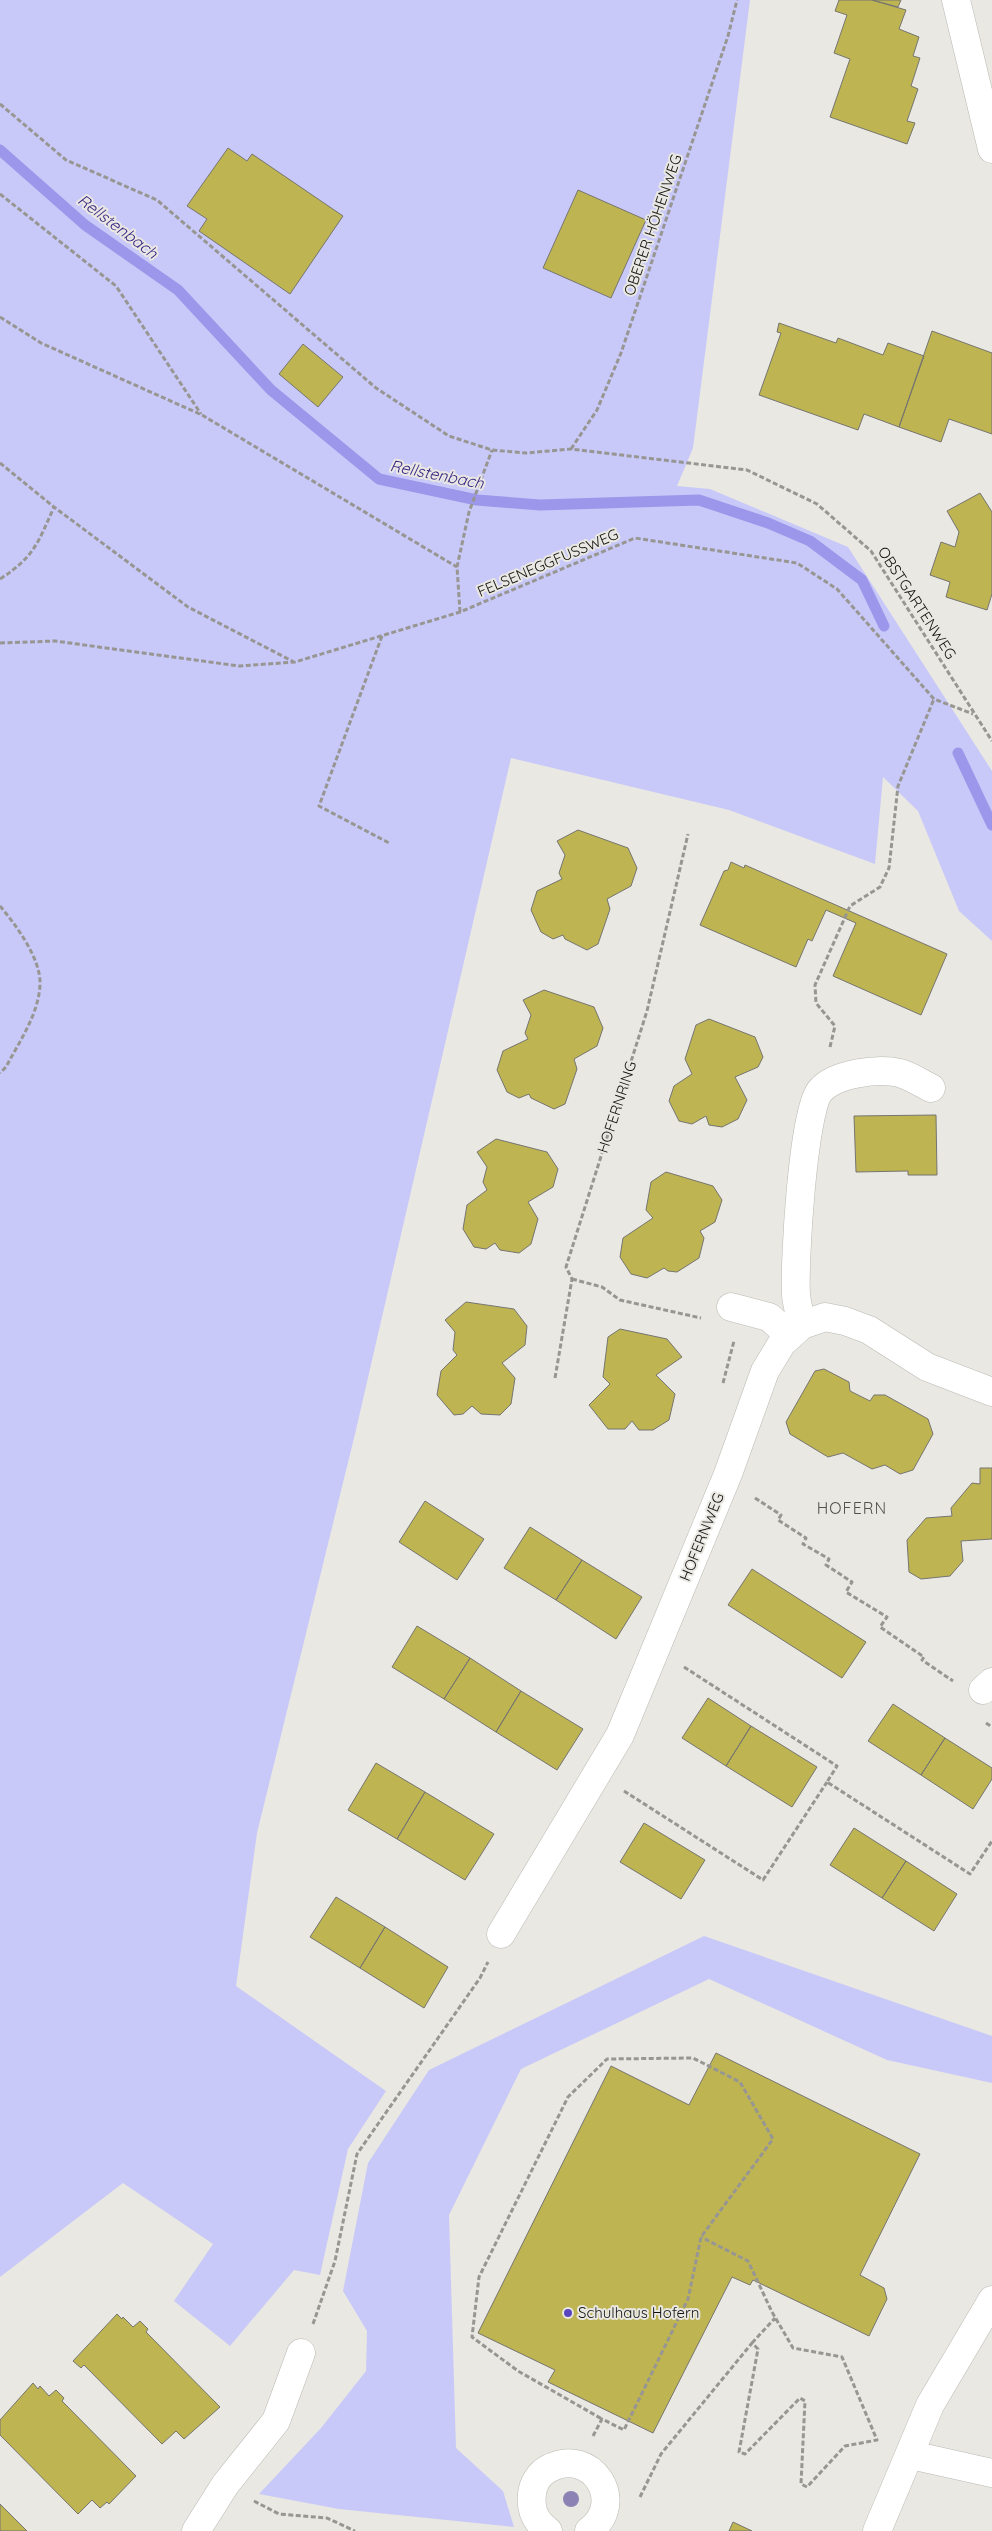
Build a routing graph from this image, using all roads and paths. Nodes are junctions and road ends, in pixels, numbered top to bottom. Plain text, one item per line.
1 (737, 0) edge
2 (956, 0) edge
3 (0, 104) edge
4 (992, 149) edge
5 (0, 194) edge
6 (0, 317) edge
7 (202, 415) junction
8 (571, 449) junction
9 (492, 450) junction
10 (0, 463) edge
11 (54, 508) junction
12 (457, 568) junction
13 (0, 579) edge
14 (460, 612) junction
15 (382, 636) junction
16 (0, 643) edge
17 (295, 662) junction
18 (934, 699) junction
19 (974, 714) junction
20 (992, 741) edge
21 (688, 834) dead end
22 (389, 844) dead end
23 (0, 906) edge
24 (0, 1073) edge
25 (931, 1088) dead end
26 (820, 1091) junction
27 (572, 1279) junction
28 (731, 1307) dead end
29 (703, 1318) dead end
30 (796, 1331) junction
31 (737, 1334) dead end
32 (555, 1378) dead end
33 (720, 1392) dead end
34 (992, 1392) edge
35 (728, 1474) junction
36 (656, 1649) junction
37 (954, 1682) dead end
38 (597, 1773) junction
39 (826, 1782) junction
40 (992, 1840) edge
41 (501, 1934) joint
42 (702, 2237) junction
43 (992, 2300) edge
44 (775, 2318) junction
45 (752, 2343) junction
46 (301, 2353) joint
47 (602, 2419) junction
48 (910, 2455) junction
49 (580, 2464) junction
50 (992, 2473) edge
51 (636, 2505) dead end
52 (261, 2506) dead end
53 (196, 2531) edge
54 (355, 2531) edge
55 (548, 2531) edge
56 (589, 2531) edge
57 (877, 2531) edge

1 - 8 path, OBERER HÖHENWEG
2 - 4 street
3 - 9 path, OBSTGARTENWEG
5 - 7 path
6 - 7 path
7 - 12 path
8 - 9 path, OBSTGARTENWEG
8 - 19 path, OBSTGARTENWEG
9 - 12 path
10 - 11 path
11 - 13 path
11 - 17 path
12 - 14 path
14 - 15 path, FELSENEGGFUSSWEG
14 - 18 path, FELSENEGGFUSSWEG
15 - 17 path, FELSENEGGFUSSWEG
15 - 22 path
16 - 17 path, FELSENEGGFUSSWEG
18 - 19 path, FELSENEGGFUSSWEG
18 - 26 path
19 - 20 path, OBSTGARTENWEG
21 - 27 path, HOFERNRING
23 - 24 path
25 - 26 street
26 - 30 street
27 - 29 path
27 - 32 path, HOFERNRING
28 - 30 street
30 - 34 street
30 - 35 street, HOFERNWEG
31 - 33 path
35 - 36 street, HOFERNWEG
35 - 37 path
36 - 38 street, HOFERNWEG
36 - 39 path
38 - 39 path
38 - 41 street, HOFERNWEG
39 - 40 path
41 - 46 path
42 - 44 path
42 - 47 path
42 - 47 path
43 - 48 street
44 - 45 path
44 - 45 path
45 - 51 path
46 - 53 street
47 - 49 path
48 - 50 street
48 - 57 street
49 - 55 street
49 - 56 street
52 - 54 path

